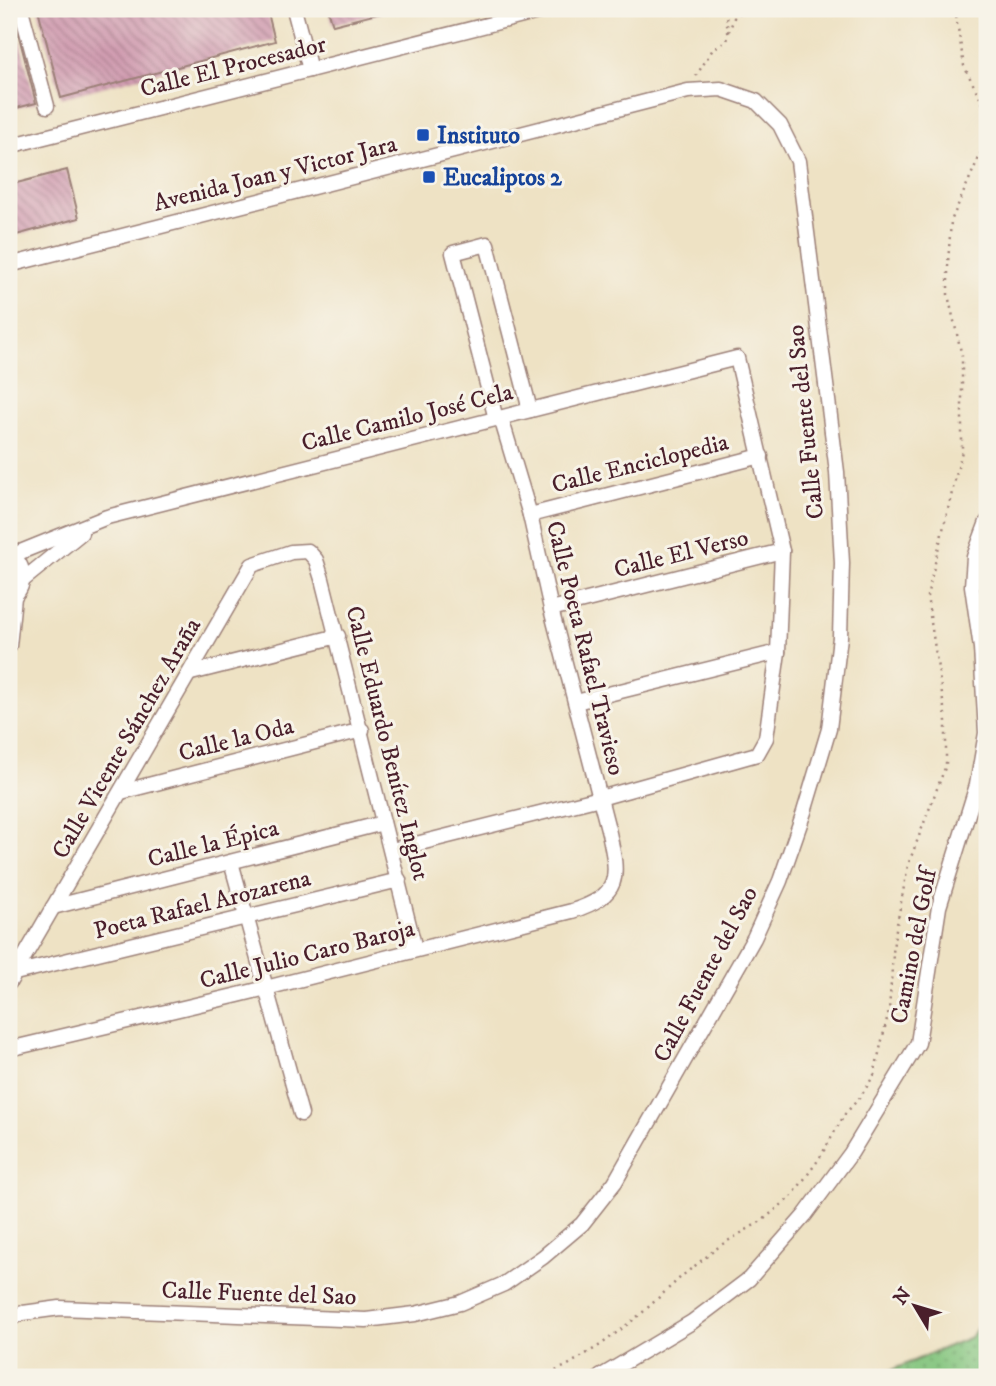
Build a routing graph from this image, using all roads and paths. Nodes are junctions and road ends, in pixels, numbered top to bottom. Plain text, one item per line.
1 (21, 9) edge
2 (294, 9) edge
3 (550, 9) edge
4 (728, 9) edge
5 (747, 9) edge
6 (954, 9) edge
7 (729, 32) junction
8 (310, 70) junction
9 (688, 91) junction
10 (756, 101) joint
11 (47, 106) dead end
12 (987, 118) edge
13 (987, 128) edge
14 (9, 146) edge
15 (9, 265) edge
16 (530, 410) junction
17 (499, 418) junction
18 (761, 456) junction
19 (530, 515) junction
20 (987, 522) edge
21 (90, 525) junction
22 (308, 551) joint
23 (782, 551) junction
24 (11, 554) edge
25 (23, 580) junction
26 (11, 598) edge
27 (551, 609) junction
28 (338, 636) junction
29 (9, 646) edge
30 (778, 652) junction
31 (191, 673) junction
32 (576, 702) junction
33 (362, 730) junction
34 (121, 792) junction
35 (600, 798) junction
36 (383, 823) junction
37 (392, 850) junction
38 (231, 862) junction
39 (399, 880) junction
40 (610, 890) joint
41 (53, 907) junction
42 (246, 917) junction
43 (415, 950) junction
44 (12, 978) edge
45 (266, 988) junction
46 (9, 1049) edge
47 (301, 1114) dead end
48 (9, 1319) edge
49 (543, 1377) edge
50 (600, 1377) edge

1 - 11 street
2 - 8 street
3 - 8 street, Calle El Procesador
4 - 7 path
5 - 7 path
6 - 12 path
7 - 9 path
8 - 14 street, Calle El Procesador
9 - 10 street, Avenida Joan y Victor Jara
9 - 15 street, Avenida Joan y Victor Jara
10 - 48 street, Calle Fuente del Sao
13 - 49 path
16 - 17 street, Calle Camilo José Cela
16 - 17 street, Calle Poeta Rafael Travieso
16 - 18 street, Calle Camilo José Cela
17 - 19 street, Calle Poeta Rafael Travieso
17 - 21 street, Calle Camilo José Cela
18 - 19 street, Calle Enciclopedia
18 - 23 street
19 - 27 street, Calle Poeta Rafael Travieso
20 - 50 street, Camino del Golf
21 - 24 street, Calle Camilo José Cela
21 - 25 street, Calle Camilo José Cela
22 - 28 street, Calle Eduardo Benítez Inglot
22 - 31 street, Calle Vicente Sánchez Araña
23 - 27 street, Calle El Verso
23 - 30 street
24 - 25 street
25 - 26 street
26 - 29 street
27 - 32 street, Calle Poeta Rafael Travieso
28 - 31 street
28 - 33 street, Calle Eduardo Benítez Inglot
30 - 32 street
30 - 35 street
31 - 34 street, Calle Vicente Sánchez Araña
32 - 35 street, Calle Poeta Rafael Travieso
33 - 34 street, Calle la Oda
33 - 36 street, Calle Eduardo Benítez Inglot
34 - 41 street, Calle Vicente Sánchez Araña
35 - 37 street
35 - 40 street, Calle Poeta Rafael Travieso
36 - 37 street, Calle Eduardo Benítez Inglot
36 - 38 street, Calle la Épica
37 - 39 street, Calle Eduardo Benítez Inglot
38 - 41 street, Calle la Épica
38 - 42 street
39 - 42 street, Poeta Rafael Arozarena
39 - 43 street, Calle Eduardo Benítez Inglot
40 - 43 street, Calle Julio Caro Baroja
41 - 44 street, Calle Vicente Sánchez Araña
42 - 44 street, Poeta Rafael Arozarena
42 - 45 street
43 - 45 street, Calle Julio Caro Baroja
45 - 46 street, Calle Julio Caro Baroja
45 - 47 street

